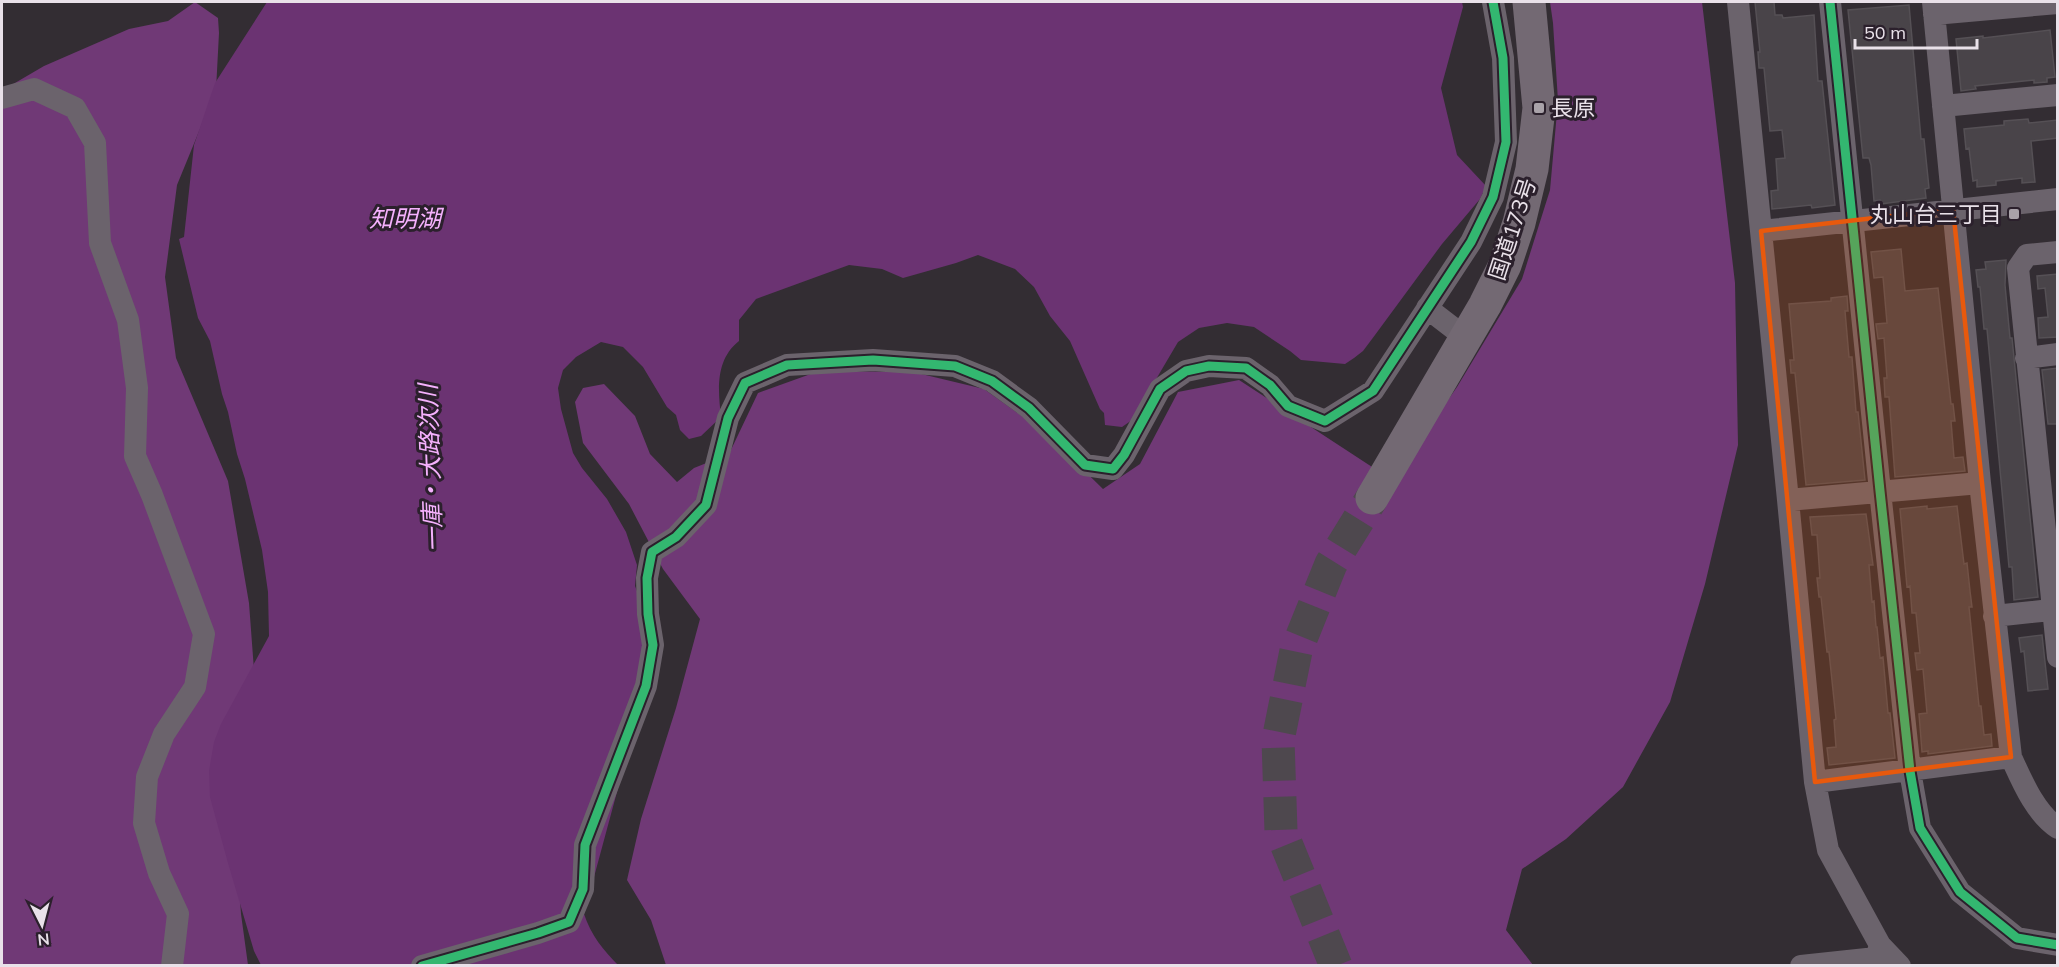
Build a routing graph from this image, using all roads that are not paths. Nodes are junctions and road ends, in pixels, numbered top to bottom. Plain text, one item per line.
1 (1493, 2) edge
2 (1529, 2) edge
3 (1738, 2) edge
4 (1830, 2) edge
5 (2058, 3) edge
6 (1933, 8) edge
7 (2058, 95) edge
8 (2, 98) edge
9 (1943, 106) junction
10 (2058, 199) edge
11 (1953, 209) junction
12 (1853, 222) junction
13 (1761, 231) junction
14 (2058, 252) edge
15 (1427, 308) junction
16 (1466, 338) junction
17 (2058, 354) edge
18 (2026, 358) junction
19 (1980, 483) junction
20 (1880, 491) junction
21 (1372, 498) tunnel mouth
22 (1788, 500) junction
23 (2051, 610) junction
24 (1994, 616) junction
25 (2058, 657) edge
26 (2011, 758) junction
27 (1910, 771) junction
28 (1815, 782) junction
29 (2058, 828) edge
30 (1880, 945) junction
31 (2058, 945) edge
32 (172, 966) edge
33 (422, 966) edge
34 (1801, 966) edge
35 (1900, 966) edge

1 - 15 street
2 - 16 highway, 国道173号
3 - 13 street
4 - 12 street
5 - 6 street
6 - 9 street
7 - 9 street
8 - 32 street
9 - 11 street
10 - 11 street
11 - 12 street
11 - 19 street
12 - 13 street
12 - 20 street
13 - 22 street
14 - 18 street
15 - 16 street
15 - 33 street
16 - 21 highway, 国道173号
17 - 18 street
18 - 23 street
19 - 20 street
19 - 24 street
20 - 22 street
20 - 27 street
22 - 28 street
23 - 24 street
23 - 25 street
24 - 26 street
26 - 27 street
26 - 29 street
27 - 28 street
27 - 31 street
28 - 30 street
30 - 34 street
30 - 35 street

